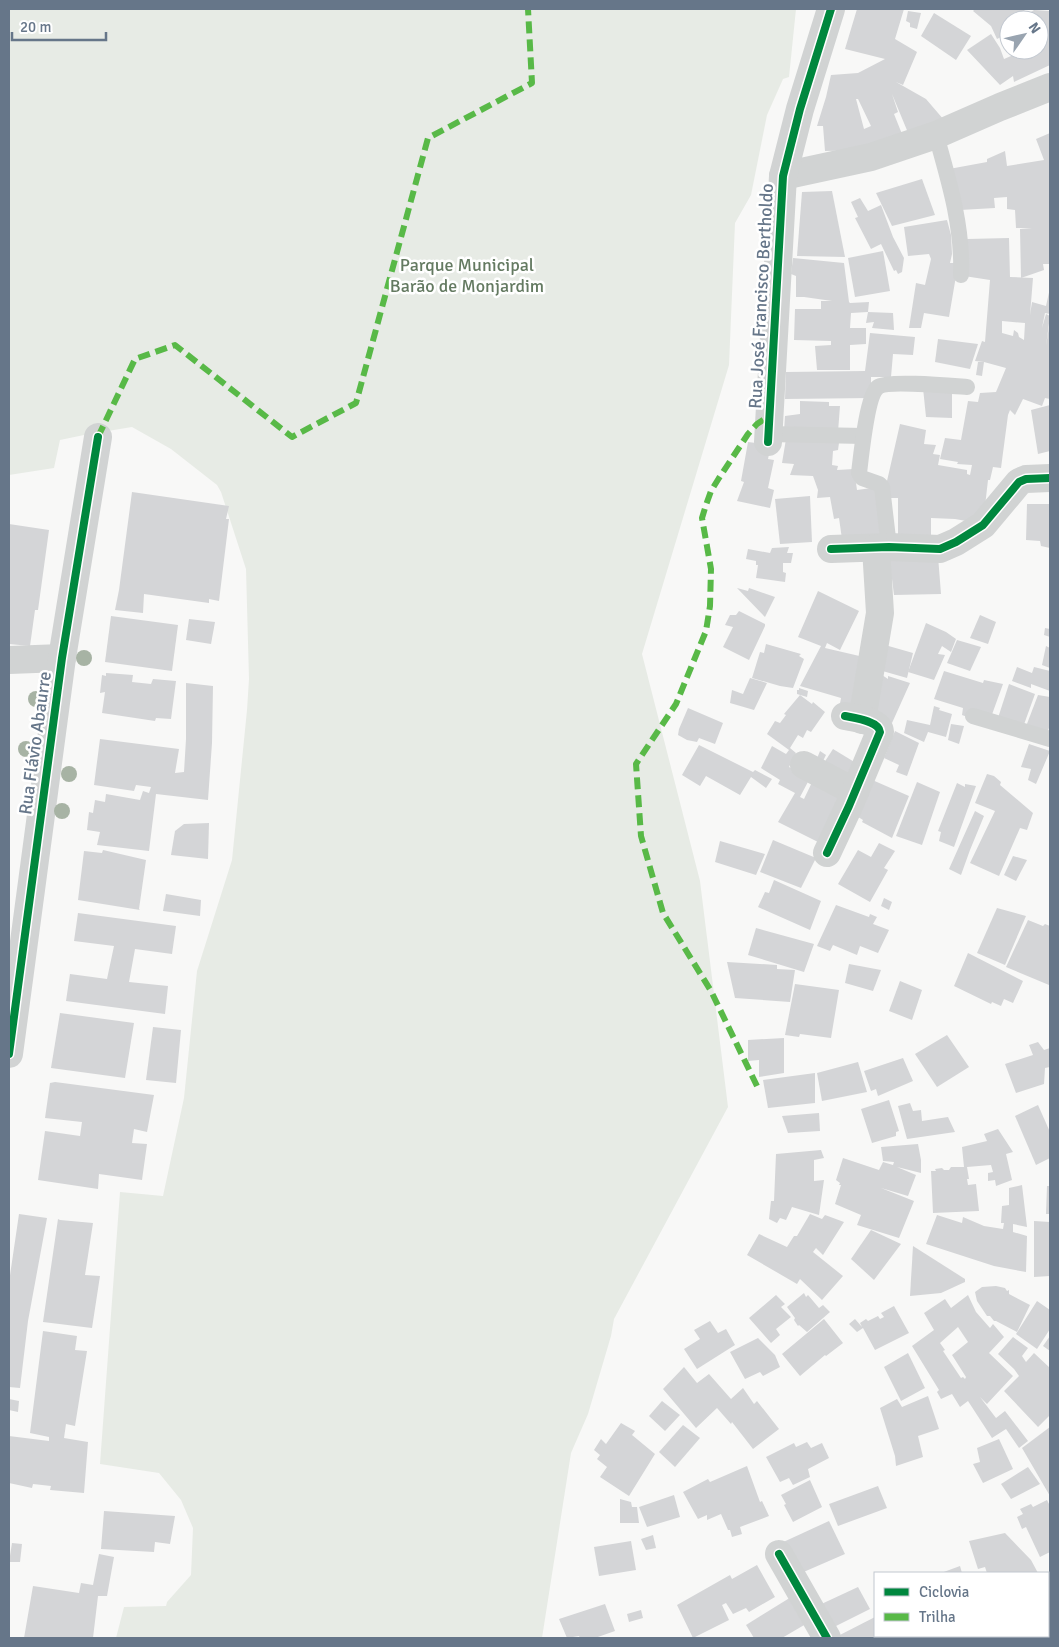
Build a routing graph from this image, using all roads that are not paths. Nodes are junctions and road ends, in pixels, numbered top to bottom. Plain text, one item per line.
1 (831, 9) edge
2 (1050, 87) edge
3 (936, 135) junction
4 (783, 176) junction
5 (961, 275) dead end
6 (967, 386) dead end
7 (863, 436) junction
8 (98, 437) dead end
9 (768, 438) joint
10 (1050, 478) edge
11 (882, 547) junction
12 (831, 549) dead end
13 (62, 658) junction
14 (9, 660) edge
15 (973, 716) dead end
16 (1050, 739) edge
17 (804, 765) dead end
18 (855, 792) junction
19 (827, 853) dead end
20 (9, 1054) edge
21 (779, 1554) dead end
22 (827, 1638) edge

1 - 4 street, Rua José Francisco Bertholdo
2 - 3 street
3 - 4 street
3 - 5 lane
4 - 9 street, Rua José Francisco Bertholdo
6 - 7 lane
7 - 9 lane
7 - 11 lane
8 - 13 street, Rua Flávio Abaurre
10 - 11 street
11 - 12 street
11 - 18 street
13 - 14 street
13 - 20 street, Rua Flávio Abaurre
15 - 16 lane
17 - 18 street
18 - 19 street
21 - 22 street

